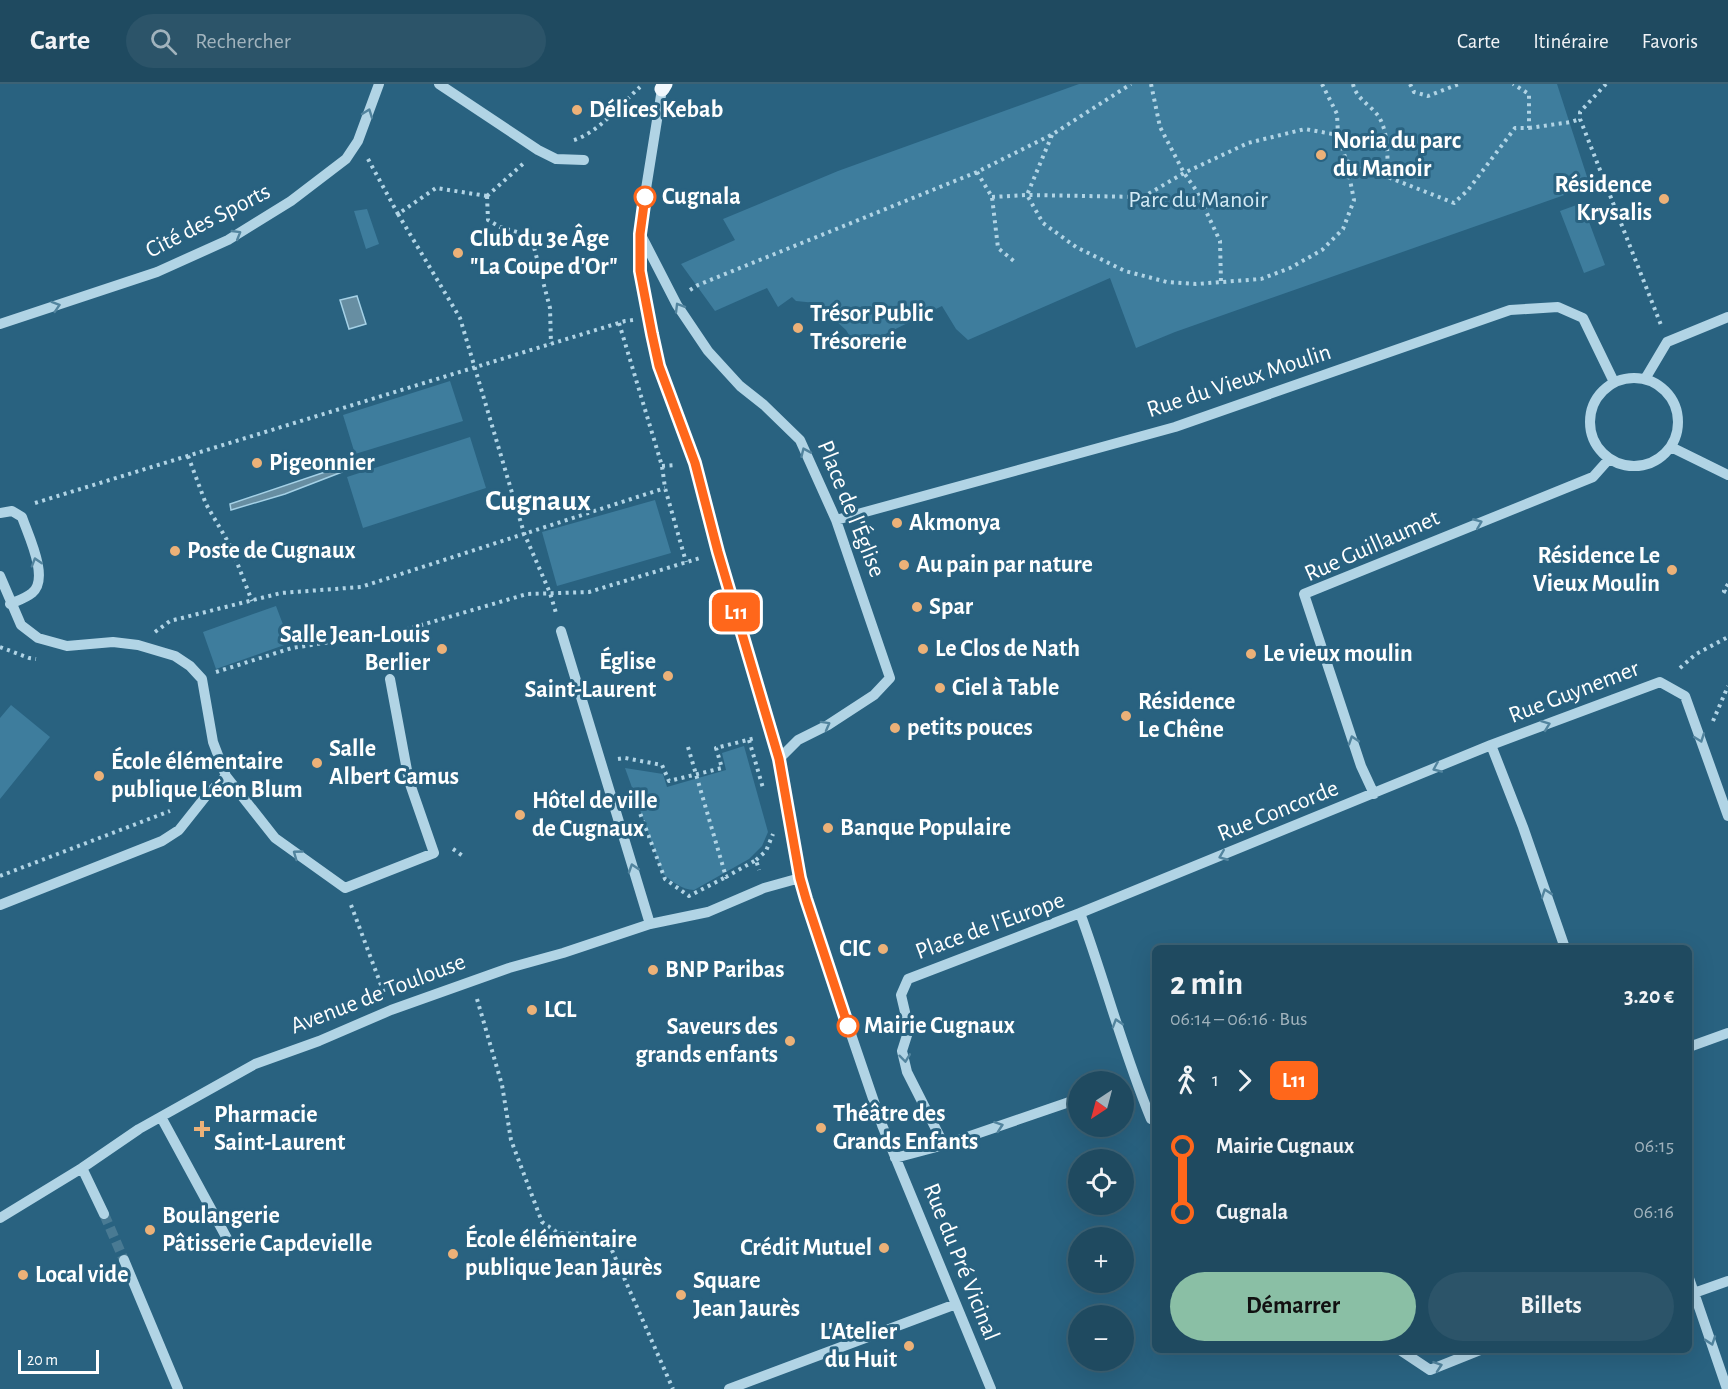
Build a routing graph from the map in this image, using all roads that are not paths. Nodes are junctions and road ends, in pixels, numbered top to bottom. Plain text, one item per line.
1 (379, 84) edge
2 (439, 84) edge
3 (663, 86) edge
4 (584, 160) dead end
5 (640, 234) junction
6 (1728, 317) edge
7 (0, 324) edge
8 (1645, 379) junction
9 (1614, 382) junction
10 (1671, 447) junction
11 (1609, 459) junction
12 (1728, 475) edge
13 (0, 513) edge
14 (836, 520) junction
15 (0, 576) edge
16 (10, 604) junction
17 (561, 631) road end
18 (390, 679) dead end
19 (1491, 745) junction
20 (779, 759) junction
21 (226, 776) junction
22 (1374, 794) junction
23 (1727, 813) edge
24 (800, 878) junction
25 (0, 905) edge
26 (1080, 913) junction
27 (650, 924) junction
28 (1564, 945) edge
29 (1728, 1034) edge
30 (1692, 1046) edge
31 (1126, 1071) edge
32 (1134, 1090) edge
33 (1068, 1102) edge
34 (161, 1117) junction
35 (1152, 1120) edge
36 (944, 1145) junction
37 (895, 1158) junction
38 (82, 1168) junction
39 (104, 1214) tunnel mouth
40 (0, 1218) edge
41 (230, 1244) dead end
42 (124, 1260) tunnel mouth
43 (1728, 1281) edge
44 (1692, 1287) edge
45 (1694, 1293) junction
46 (956, 1304) junction
47 (1404, 1353) edge
48 (1472, 1353) edge
49 (178, 1389) edge
50 (729, 1389) edge
51 (991, 1389) edge
52 (1727, 1389) edge

7 -> 1 street, Cité des Sports
2 - 4 street
3 - 5 street
14 -> 5 street, Place de l'Église
5 - 20 street
6 - 8 street
8 - 9 street
8 - 10 street
9 - 11 street
9 - 14 street, Rue du Vieux Moulin
10 - 11 street
10 - 12 street
22 -> 11 street, Rue Guillaumet
16 -> 13 street
20 -> 14 street, Place de l'Église
15 - 16 street
16 - 21 street
27 -> 17 street
18 -> 21 street
19 -> 22 street, Rue Concorde
19 -> 23 street, Rue Guynemer
28 -> 19 street
20 - 24 street
21 - 25 street
22 -> 26 street, Rue Concorde
24 - 27 street, Avenue de Toulouse
24 - 37 street, Rue du Pré Vicinal
31 -> 26 street, Place de l'Europe
26 -> 36 street, Place de l'Europe
27 - 34 street, Avenue de Toulouse
29 - 30 street
32 - 35 street, Place de l'Europe
36 -> 33 street
34 - 38 street, Avenue de Toulouse
34 - 41 street
36 - 37 street
37 - 46 street, Rue du Pré Vicinal
38 - 39 street
38 - 40 street, Avenue de Toulouse
42 - 49 street
43 - 45 street
44 - 45 street
45 -> 52 street
46 - 50 street
46 - 51 street, Rue du Pré Vicinal
47 -> 48 street

